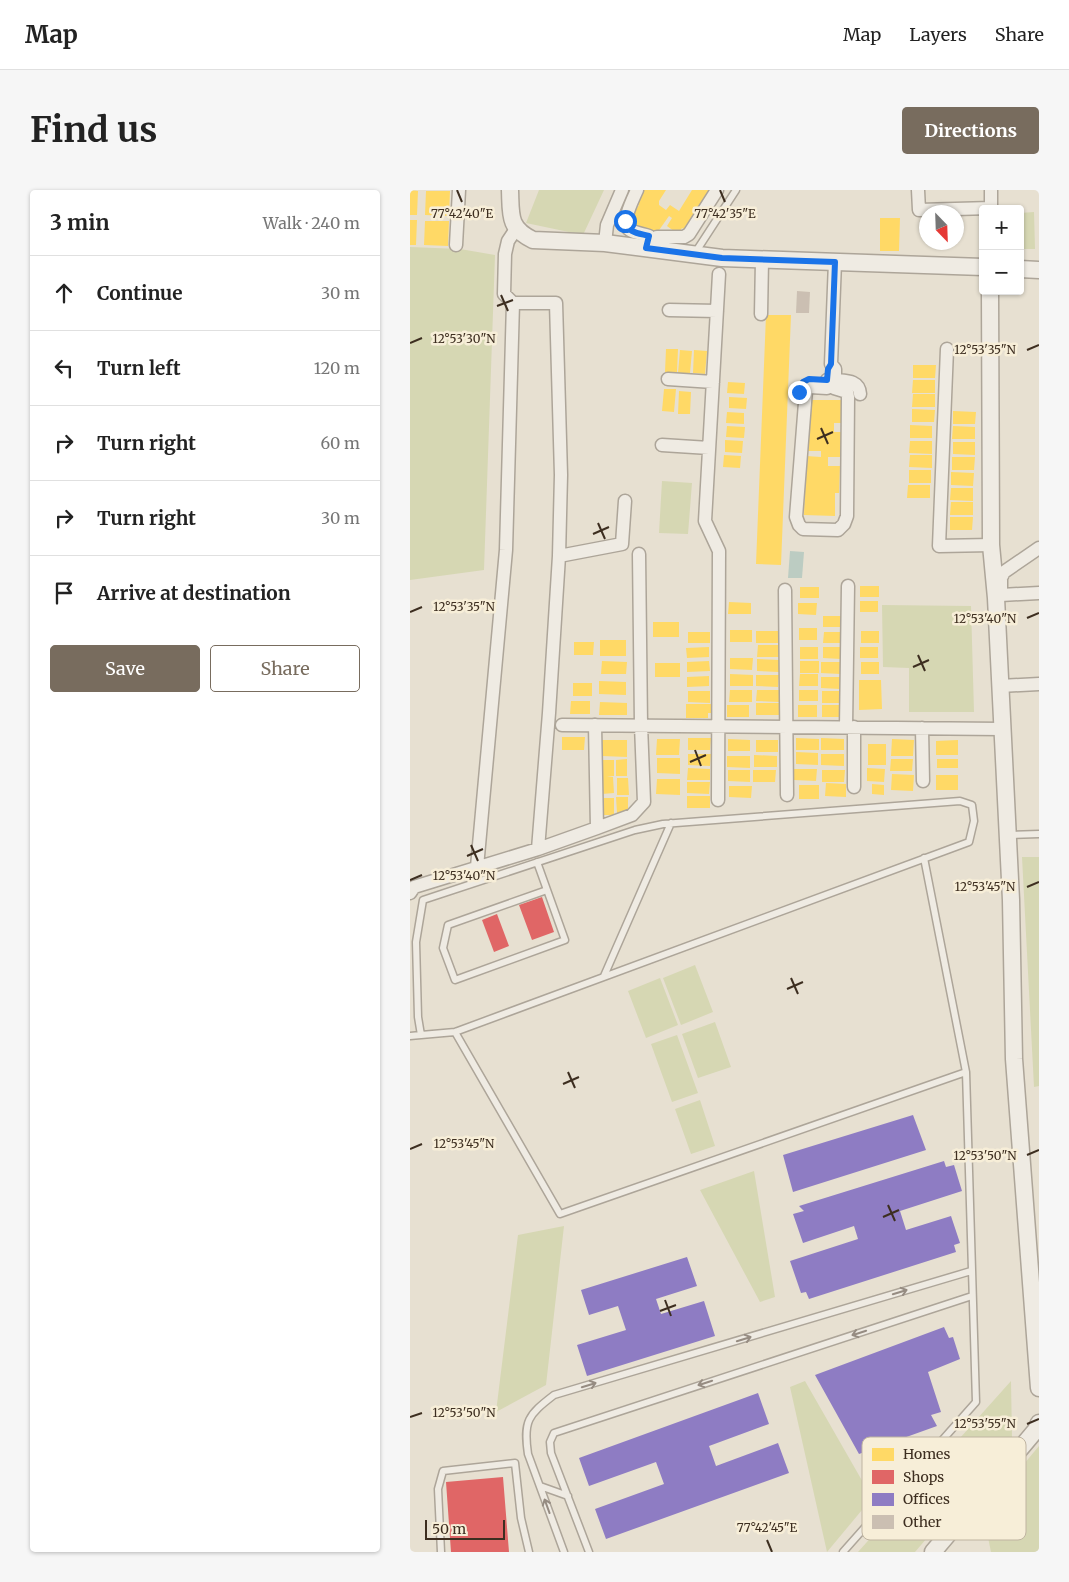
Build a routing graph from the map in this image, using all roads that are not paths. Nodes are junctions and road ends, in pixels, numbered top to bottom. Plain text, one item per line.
1 (459, 190) edge
2 (510, 190) edge
3 (622, 190) edge
4 (637, 190) edge
5 (717, 190) edge
6 (736, 190) edge
7 (918, 190) edge
8 (991, 190) edge
9 (991, 205) edge
10 (979, 208) edge
11 (516, 229) junction
12 (605, 243) junction
13 (652, 243) junction
14 (456, 245) dead end
15 (694, 254) junction
16 (762, 260) junction
17 (835, 262) junction
18 (979, 267) edge
19 (1024, 269) edge
20 (1039, 270) edge
21 (719, 274) dead end
22 (990, 295) edge
23 (514, 303) junction
24 (669, 310) dead end
25 (717, 311) junction
26 (761, 314) dead end
27 (946, 349) dead end
28 (668, 379) dead end
29 (713, 382) junction
30 (831, 384) junction
31 (799, 392) dead end
32 (860, 394) dead end
33 (662, 445) dead end
34 (709, 448) junction
35 (625, 501) dead end
36 (991, 545) junction
37 (1039, 548) edge
38 (639, 554) dead end
39 (559, 556) junction
40 (848, 586) dead end
41 (785, 590) dead end
42 (1039, 593) edge
43 (1002, 595) junction
44 (1039, 684) edge
45 (1004, 685) junction
46 (562, 724) dead end
47 (595, 725) junction
48 (641, 725) junction
49 (718, 726) junction
50 (786, 727) junction
51 (850, 727) junction
52 (922, 728) junction
53 (1002, 729) junction
54 (923, 781) dead end
55 (854, 787) dead end
56 (787, 796) dead end
57 (718, 800) dead end
58 (672, 823) junction
59 (597, 828) junction
60 (1039, 834) edge
61 (1007, 835) junction
62 (538, 848) junction
63 (924, 858) junction
64 (537, 862) junction
65 (476, 867) junction
66 (547, 890) junction
67 (410, 893) edge
68 (604, 976) junction
69 (455, 1032) junction
70 (421, 1034) junction
71 (410, 1036) edge
72 (966, 1072) junction
73 (971, 1271) junction
74 (972, 1296) junction
75 (1039, 1388) edge
76 (1039, 1424) edge
77 (945, 1437) edge
78 (1026, 1442) edge
79 (540, 1486) junction
80 (568, 1496) junction
81 (862, 1531) edge
82 (943, 1540) edge
83 (441, 1552) edge
84 (529, 1552) edge
85 (564, 1552) edge
86 (589, 1552) edge
87 (843, 1552) edge
88 (933, 1552) edge

1 - 14 street
2 - 11 street
3 - 12 street
4 - 13 street
5 - 13 street
6 - 15 lane
7 - 10 street
8 - 9 street
11 - 12 street
11 - 23 street
12 - 13 street
13 - 15 street
15 - 16 street
16 - 17 street
16 - 26 street
17 - 18 street
17 - 30 street
19 - 20 street
21 - 25 street
22 - 36 street
23 - 39 street
23 - 65 street
24 - 25 street
25 - 29 street
27 - 36 street
28 - 29 street
29 - 34 street
30 - 30 street
30 - 31 street
30 - 32 street
33 - 34 street
34 - 49 street
35 - 39 street
36 - 45 street
37 - 43 street
38 - 48 street
39 - 62 street
40 - 51 street
41 - 50 street
42 - 43 street
43 - 45 street
44 - 45 street
45 - 53 street
46 - 47 street
47 - 48 street
47 - 59 street
48 - 49 street
48 - 59 street
49 - 50 street
49 - 57 street
50 - 51 street
50 - 56 street
51 - 52 street
51 - 55 street
52 - 53 street
52 - 54 street
53 - 61 street
58 - 63 lane
58 - 64 lane
58 - 68 lane
59 - 62 street
60 - 61 lane
61 - 75 street
62 - 65 street
63 - 68 lane
63 - 72 lane
64 - 66 lane
64 - 70 lane
65 - 67 street
66 - 66 lane
68 - 69 lane
69 - 70 lane
69 - 72 lane
70 - 71 lane
72 - 73 lane
73 - 74 lane
79 -> 73 lane
74 - 77 lane
74 -> 80 lane
76 - 78 street
79 - 80 lane
85 -> 79 lane
80 - 86 lane
81 - 87 lane
82 - 88 street
83 - 84 lane

